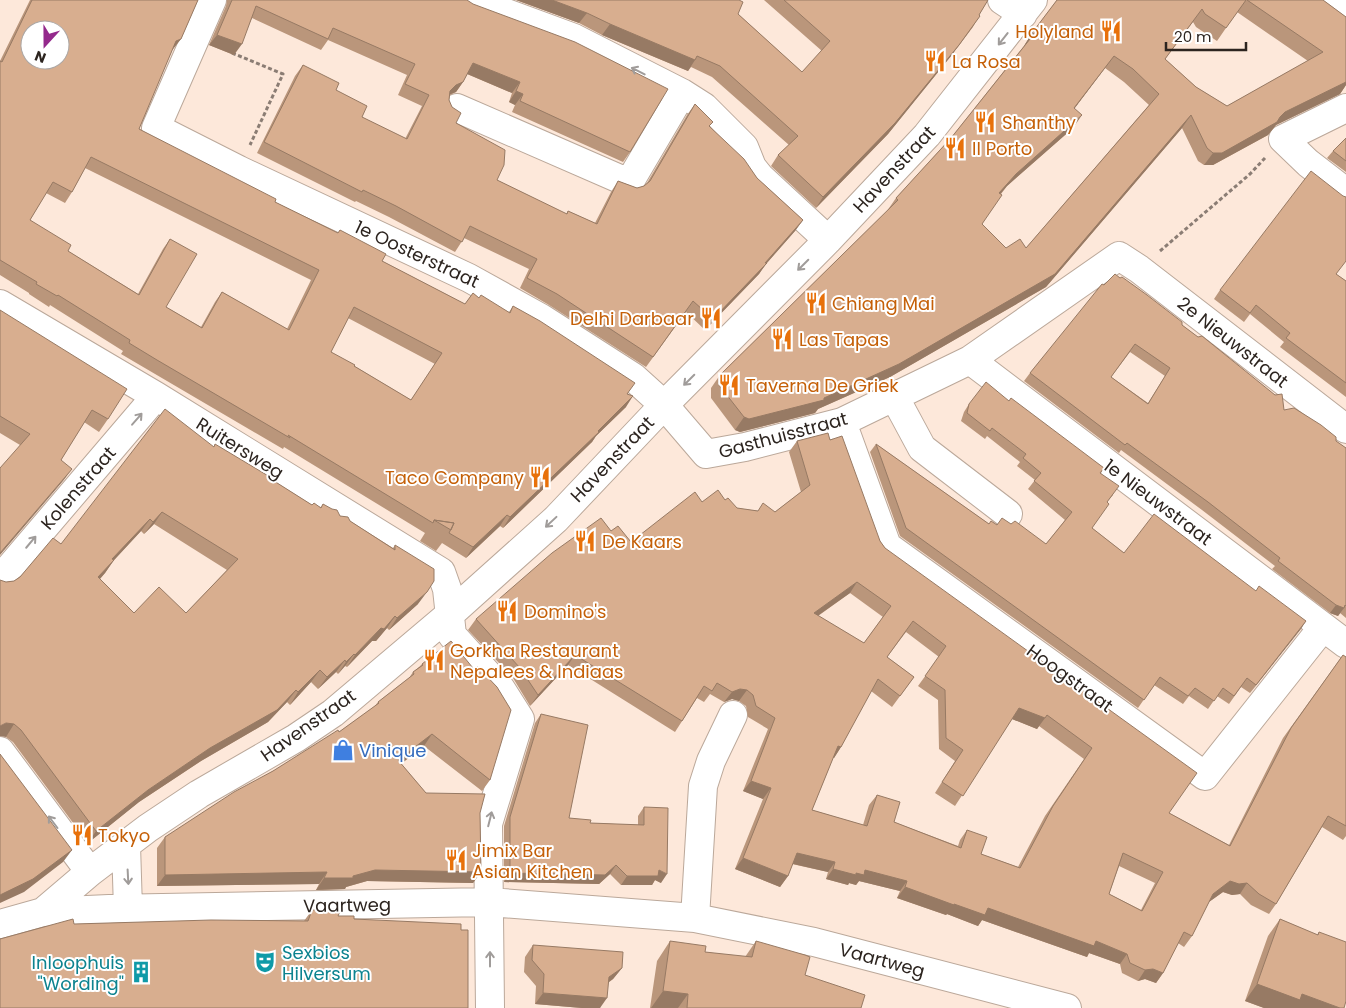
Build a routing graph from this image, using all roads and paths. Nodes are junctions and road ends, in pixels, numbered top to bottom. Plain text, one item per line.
1 (212, 0) edge
2 (471, 0) edge
3 (1323, 0) edge
4 (1019, 5) edge
5 (1346, 17) edge
6 (195, 38) junction
7 (682, 93) junction
8 (457, 108) edge
9 (1346, 108) edge
10 (1283, 140) junction
11 (239, 170) junction
12 (1346, 192) edge
13 (828, 240) junction
14 (1129, 263) junction
15 (0, 304) edge
16 (970, 360) junction
17 (156, 396) junction
18 (894, 396) junction
19 (664, 405) junction
20 (842, 422) junction
21 (1346, 429) edge
22 (1008, 514) dead end
23 (0, 579) edge
24 (450, 622) junction
25 (1323, 628) junction
26 (1346, 644) edge
27 (733, 714) dead end
28 (0, 751) edge
29 (126, 845) junction
30 (86, 867) junction
31 (489, 902) junction
32 (128, 908) junction
33 (43, 912) junction
34 (695, 918) junction
35 (0, 924) edge
36 (490, 1008) edge
37 (1067, 1008) edge

1 - 6 street, 1e Oosterstraat
7 -> 2 street
3 - 5 street
4 -> 13 street, Havenstraat
6 - 11 street, 1e Oosterstraat
6 - 11 path
7 - 8 street
7 - 13 street
9 - 10 street
10 - 12 street
10 - 14 path
11 - 19 street, 1e Oosterstraat
13 -> 19 street, Havenstraat
14 - 16 street, Gasthuisstraat
14 - 21 street, 2e Nieuwstraat
15 - 17 street, Ruitersweg
16 - 18 street, Gasthuisstraat
16 - 25 street, 1e Nieuwstraat
23 -> 17 street, Kolenstraat
17 - 24 street, Ruitersweg
18 - 20 street, Gasthuisstraat
18 - 22 street
19 - 20 street, Gasthuisstraat
19 -> 24 street, Havenstraat
20 - 25 street, Hoogstraat
24 - 29 street, Havenstraat
31 -> 24 street
25 - 26 street, 1e Nieuwstraat
27 - 34 street
30 -> 28 street
29 - 30 street, Havenstraat
29 -> 32 street
30 - 33 street, Havenstraat
31 - 32 street, Vaartweg
31 - 34 street, Vaartweg
36 -> 31 street
32 - 33 street, Vaartweg
33 - 35 street, Vaartweg
34 - 37 street, Vaartweg

